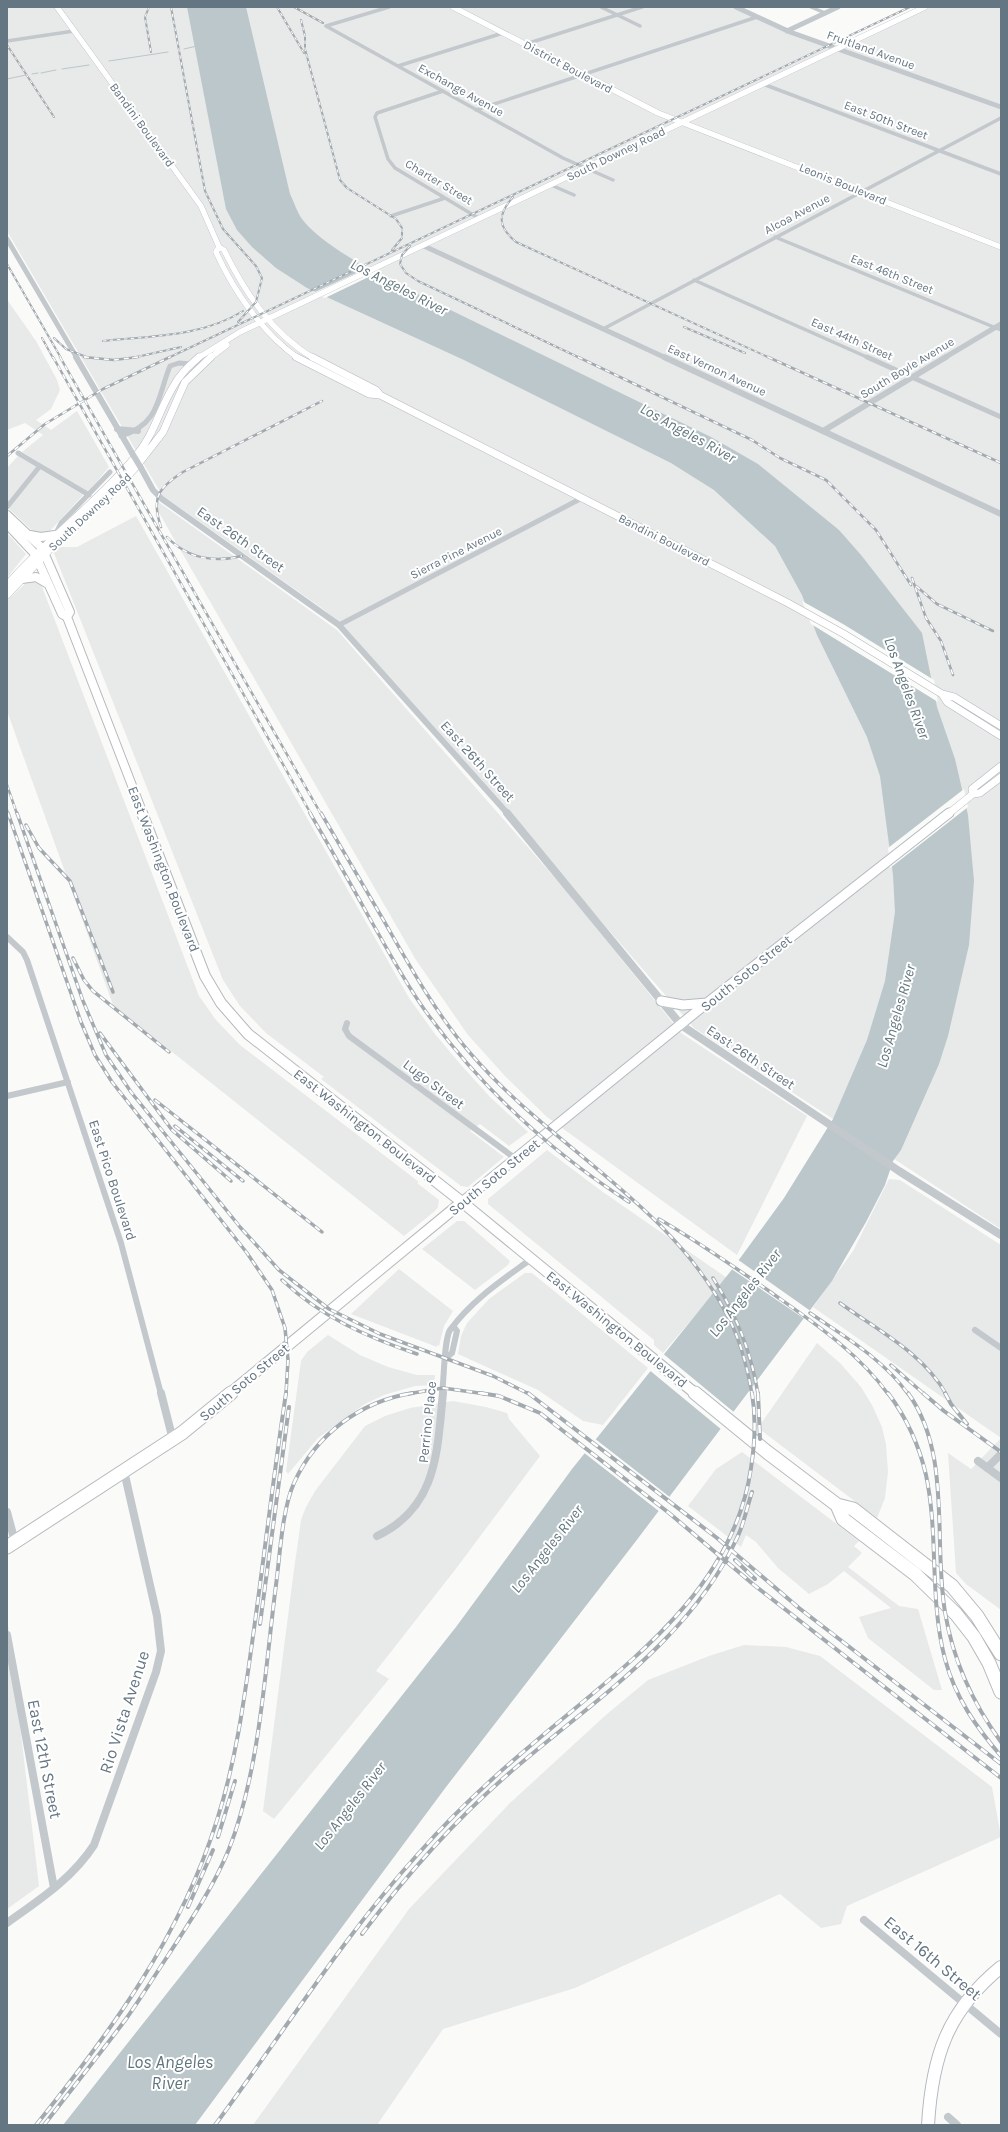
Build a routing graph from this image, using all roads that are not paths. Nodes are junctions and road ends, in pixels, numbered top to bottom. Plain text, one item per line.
1 (57, 7) edge
2 (389, 7) edge
3 (453, 7) edge
4 (601, 7) edge
5 (642, 7) edge
6 (736, 7) edge
7 (811, 7) edge
8 (838, 7) edge
9 (925, 7) edge
10 (825, 13) junction
11 (617, 15) junction
12 (757, 17) junction
13 (640, 26) dead end
14 (74, 30) junction
15 (787, 31) junction
16 (503, 33) junction
17 (7, 42) edge
18 (526, 44) junction
19 (837, 49) junction
20 (398, 66) junction
21 (583, 74) junction
22 (763, 84) junction
23 (443, 92) junction
24 (646, 107) junction
25 (1001, 108) edge
26 (476, 110) junction
27 (1001, 118) edge
28 (685, 122) junction
29 (670, 129) junction
30 (939, 150) junction
31 (587, 168) junction
32 (1001, 174) edge
33 (613, 180) dead end
34 (551, 185) junction
35 (861, 191) junction
36 (574, 195) dead end
37 (445, 198) junction
38 (391, 216) dead end
39 (480, 219) junction
40 (775, 237) junction
41 (7, 239) edge
42 (424, 246) junction
43 (219, 247) junction
44 (1001, 247) edge
45 (694, 280) junction
46 (307, 302) junction
47 (283, 312) junction
48 (264, 313) junction
49 (270, 321) junction
50 (1001, 324) edge
51 (262, 325) junction
52 (998, 328) edge
53 (603, 329) junction
54 (191, 364) junction
55 (912, 378) junction
56 (380, 395) junction
57 (1001, 417) edge
58 (117, 429) junction
59 (138, 431) junction
60 (823, 431) junction
61 (121, 436) junction
62 (18, 453) dead end
63 (40, 466) junction
64 (110, 472) dead end
65 (89, 495) junction
66 (582, 498) junction
67 (7, 507) edge
68 (1001, 514) edge
69 (7, 515) edge
70 (7, 524) edge
71 (11, 532) edge
72 (30, 535) junction
73 (55, 535) junction
74 (44, 551) junction
75 (37, 558) junction
76 (22, 579) junction
77 (48, 584) junction
78 (7, 585) edge
79 (7, 595) edge
80 (67, 617) junction
81 (339, 625) junction
82 (942, 694) junction
83 (1001, 726) edge
84 (1001, 736) edge
85 (1001, 766) edge
86 (1001, 777) edge
87 (973, 794) junction
88 (7, 938) edge
89 (661, 1001) junction
90 (707, 1003) junction
91 (347, 1023) dead end
92 (680, 1025) junction
93 (68, 1082) junction
94 (7, 1096) edge
95 (516, 1159) junction
96 (462, 1202) junction
97 (1001, 1235) edge
98 (532, 1259) junction
99 (975, 1330) dead end
100 (1001, 1348) edge
101 (173, 1440) junction
102 (1001, 1454) edge
103 (978, 1461) dead end
104 (988, 1468) junction
105 (124, 1471) junction
106 (1001, 1478) edge
107 (837, 1505) junction
108 (7, 1512) edge
109 (376, 1536) dead end
110 (11, 1544) edge
111 (7, 1636) edge
112 (1001, 1654) edge
113 (996, 1666) edge
114 (1001, 1692) edge
115 (54, 1888) junction
116 (864, 1920) dead end
117 (7, 1922) edge
118 (1001, 1967) edge
119 (963, 2003) junction
120 (1001, 2034) edge
121 (948, 2117) dead end
122 (928, 2125) edge
123 (956, 2125) edge

1 - 14 main road, Bandini Boulevard
2 - 20 street, Exchange Avenue
3 - 16 main road, District Boulevard
4 - 11 street
5 - 11 street
6 - 12 street, Fruitland Avenue
7 - 10 street
8 - 10 street
9 - 19 main road, South Downey Road
10 - 15 street
11 - 13 street
11 - 18 street
12 - 15 street, Fruitland Avenue
12 - 21 street
14 - 17 street
14 - 43 main road, Bandini Boulevard
15 - 19 street, Fruitland Avenue
16 - 18 main road, District Boulevard
16 - 20 street
18 - 21 main road, District Boulevard
19 - 22 main road, South Downey Road
19 - 25 street, Fruitland Avenue
20 - 23 street, Exchange Avenue
21 - 24 main road, District Boulevard
21 - 26 street
22 - 28 main road, South Downey Road
22 - 30 street, East 50th Street
23 - 26 street, Exchange Avenue
23 - 37 street, Charter Street
24 - 28 main road, District Boulevard
24 - 29 main road
26 - 31 street, Exchange Avenue
27 - 30 street, Alcoa Avenue
28 - 29 main road, South Downey Road
28 - 35 main road, Leonis Boulevard
29 - 31 main road, South Downey Road
30 - 32 street, East 50th Street
30 - 35 street, Alcoa Avenue
31 - 33 street, Exchange Avenue
31 - 34 main road, South Downey Road
34 - 36 street
34 - 39 main road, South Downey Road
35 - 40 street, Alcoa Avenue
35 - 44 main road, Leonis Boulevard
37 - 38 street
37 - 39 street, Charter Street
39 - 42 main road, South Downey Road
40 - 45 street, Alcoa Avenue
40 - 52 street, East 46th Street
41 - 58 street, East 26th Street
42 - 46 main road, South Downey Road
42 - 53 street, East Vernon Avenue
43 - 48 main road, Bandini Boulevard
43 - 51 main road, Bandini Boulevard
45 - 53 street, Alcoa Avenue
45 - 55 street, East 44th Street
46 - 47 main road, South Downey Road
46 - 49 main road, South Downey Road
47 - 48 main road
47 - 49 main road, South Downey Road
48 - 49 main road, Bandini Boulevard
49 - 51 main road, South Downey Road
49 - 56 main road, Bandini Boulevard
50 - 52 street, South Boyle Avenue
51 - 54 main road, South Downey Road
51 - 56 main road, Bandini Boulevard
51 - 74 main road, South Downey Road
52 - 55 street, South Boyle Avenue
53 - 60 street, East Vernon Avenue
54 - 59 street
54 - 73 main road, South Downey Road
55 - 57 street, East 44th Street
55 - 60 street, South Boyle Avenue
56 - 66 main road, Bandini Boulevard
58 - 59 street
58 - 61 street, East 26th Street
59 - 61 street
60 - 68 street, East Vernon Avenue
61 - 81 street, East 26th Street, bridge
62 - 63 street
63 - 65 street
63 - 67 street
64 - 65 street
65 - 73 street
66 - 81 street, Sierra Pine Avenue
66 - 82 main road, Bandini Boulevard
69 - 72 main road, East Washington Boulevard
70 - 71 main road, East Washington Boulevard
71 - 75 main road, East Washington Boulevard
72 - 73 main road
72 - 74 main road, East Washington Boulevard
73 - 74 main road, South Downey Road
74 - 75 main road, South Downey Road
74 - 80 main road, East Washington Boulevard
75 - 76 main road
75 - 77 main road, East Washington Boulevard
75 - 78 main road
76 - 77 main road
76 - 79 main road
77 - 80 main road, East Washington Boulevard
80 - 96 main road, East Washington Boulevard
81 - 89 street, East 26th Street
82 - 83 main road, Bandini Boulevard
82 - 84 main road, Bandini Boulevard
85 - 87 main road, South Soto Street
86 - 87 main road, South Soto Street
87 - 90 main road, South Soto Street
88 - 93 street, East Pico Boulevard
89 - 90 main road
89 - 92 street, East 26th Street
90 - 92 main road, South Soto Street
91 - 95 street, Lugo Street
92 - 95 main road, South Soto Street
92 - 97 street, East 26th Street
93 - 94 street
93 - 101 street, East Pico Boulevard
95 - 96 main road, South Soto Street
96 - 98 main road, East Washington Boulevard
96 - 101 main road, South Soto Street
98 - 107 main road, East Washington Boulevard
98 - 109 street, Perrino Place
99 - 100 street
101 - 105 main road, South Soto Street
102 - 104 street
103 - 104 street
104 - 106 street
105 - 110 main road, South Soto Street
105 - 115 street, Rio Vista Avenue
107 - 112 main road, East Washington Boulevard
107 - 113 main road, East Washington Boulevard
108 - 110 street
111 - 115 street, East 12th Street
113 - 114 main road, East Washington Boulevard
115 - 117 street, Rio Vista Avenue
116 - 119 street, East 16th Street
118 - 119 main road
119 - 120 street, East 16th Street
119 - 122 main road
121 - 123 street

